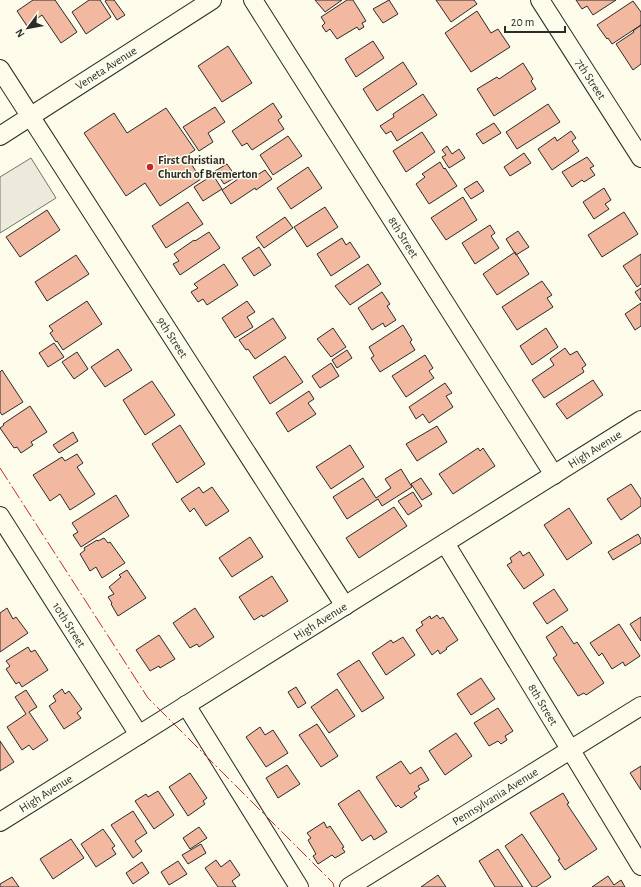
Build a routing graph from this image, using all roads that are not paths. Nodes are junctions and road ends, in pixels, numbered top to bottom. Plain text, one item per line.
1 (212, 0) edge
2 (253, 0) edge
3 (540, 0) edge
4 (0, 69) edge
5 (31, 116) junction
6 (0, 136) edge
7 (641, 158) edge
8 (641, 420) edge
9 (554, 475) junction
10 (0, 516) edge
11 (445, 543) junction
12 (345, 606) junction
13 (186, 706) junction
14 (641, 706) edge
15 (139, 735) junction
16 (570, 750) junction
17 (0, 822) edge
18 (641, 866) edge
19 (299, 887) edge
20 (349, 887) edge

1 - 5 street, Veneta Avenue
2 - 9 street, 8th Street
3 - 7 street, 7th Street
4 - 5 street, 9th Street
5 - 6 street, Veneta Avenue
5 - 12 street, 9th Street
8 - 9 street, High Avenue
9 - 11 street, High Avenue
10 - 15 street, 10th Street
11 - 12 street, High Avenue
11 - 16 street, 8th Street
12 - 13 street, High Avenue
13 - 15 street, High Avenue
13 - 19 street
14 - 16 street, Pennsylvania Avenue
15 - 17 street, High Avenue
16 - 18 street, 8th Street
16 - 20 street, Pennsylvania Avenue

